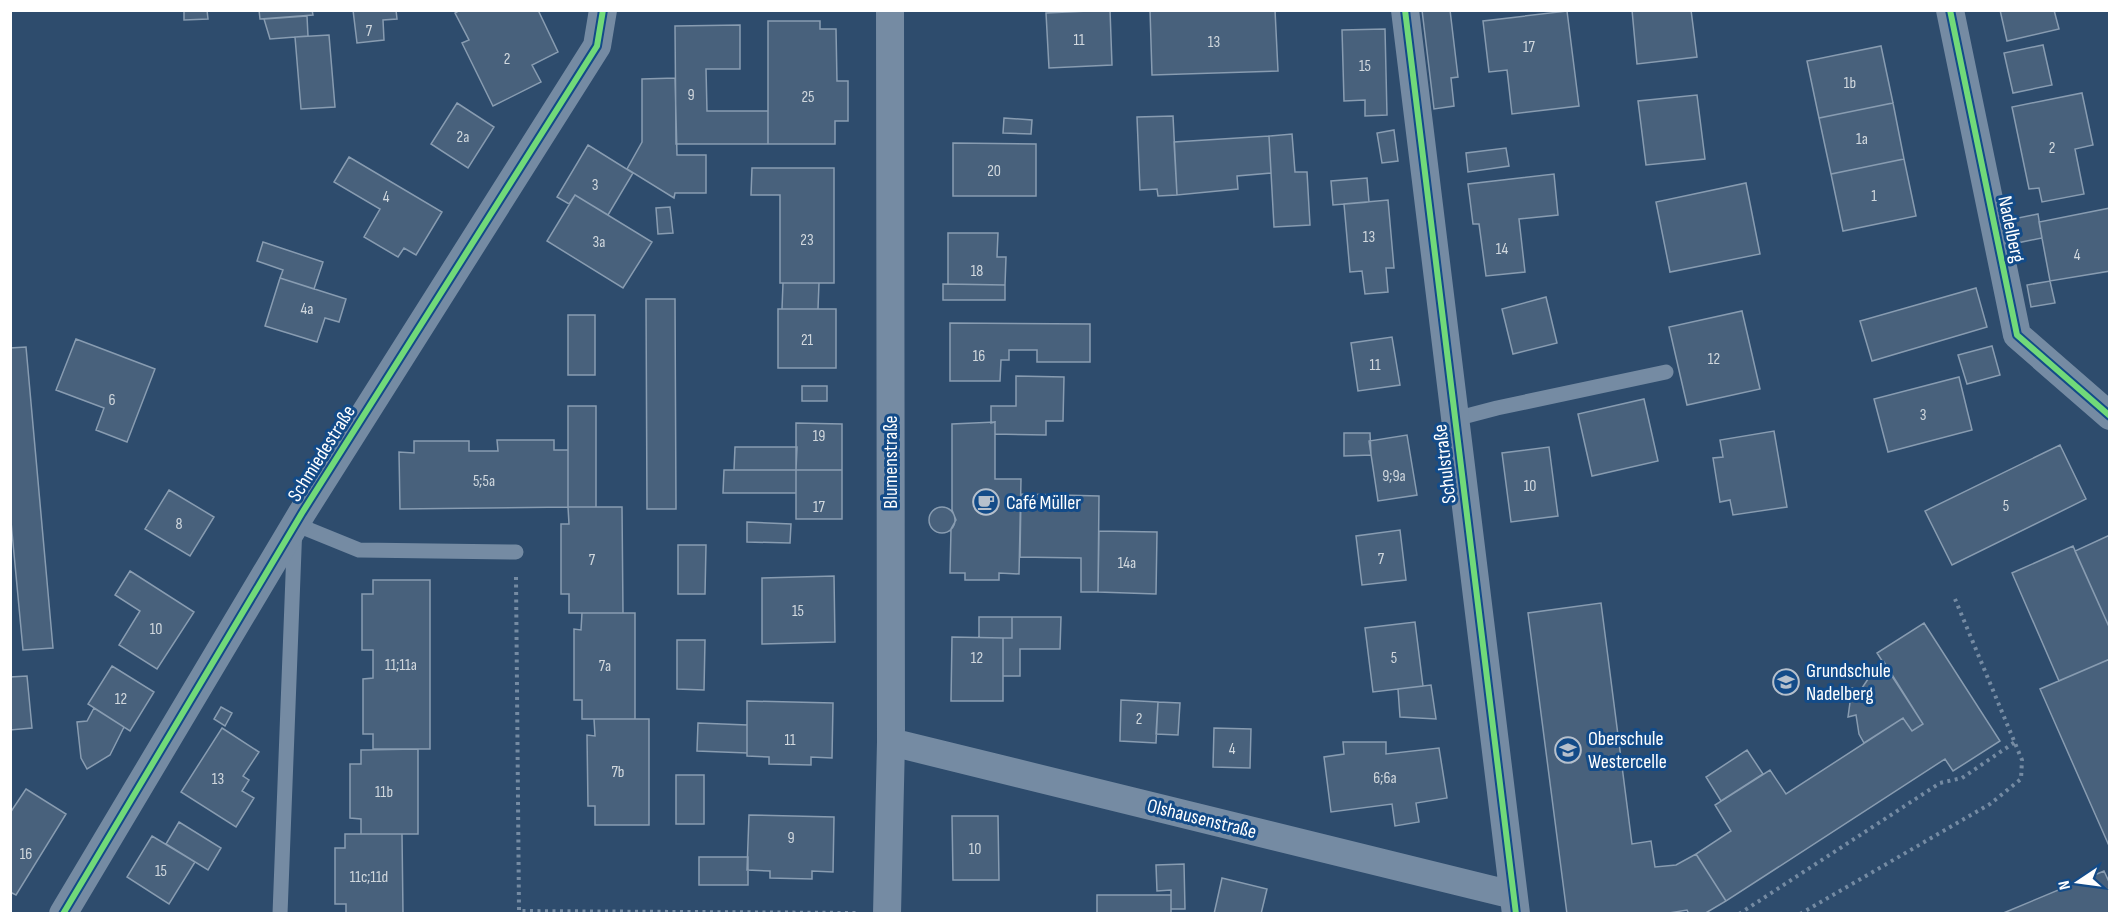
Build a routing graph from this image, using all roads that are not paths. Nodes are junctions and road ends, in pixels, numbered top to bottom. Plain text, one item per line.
1 (603, 10) edge
2 (890, 10) edge
3 (1405, 10) edge
4 (1950, 10) edge
5 (1666, 372) dead end
6 (2109, 416) edge
7 (1455, 419) junction
8 (295, 524) junction
9 (516, 552) road end
10 (891, 742) junction
11 (1515, 904) edge
12 (887, 913) edge
13 (63, 914) edge
14 (280, 914) edge

1 - 8 street, Schmiedestraße
2 - 10 street, Blumenstraße
3 - 7 street, Schulstraße
4 - 6 street, Nadelberg
5 - 7 lane
7 - 11 street, Schulstraße
8 - 9 lane, Schmiedestraße
8 - 13 street, Schmiedestraße
8 - 14 lane, Schmiedestraße
10 - 11 street, Olshausenstraße
10 - 12 street, Blumenstraße

